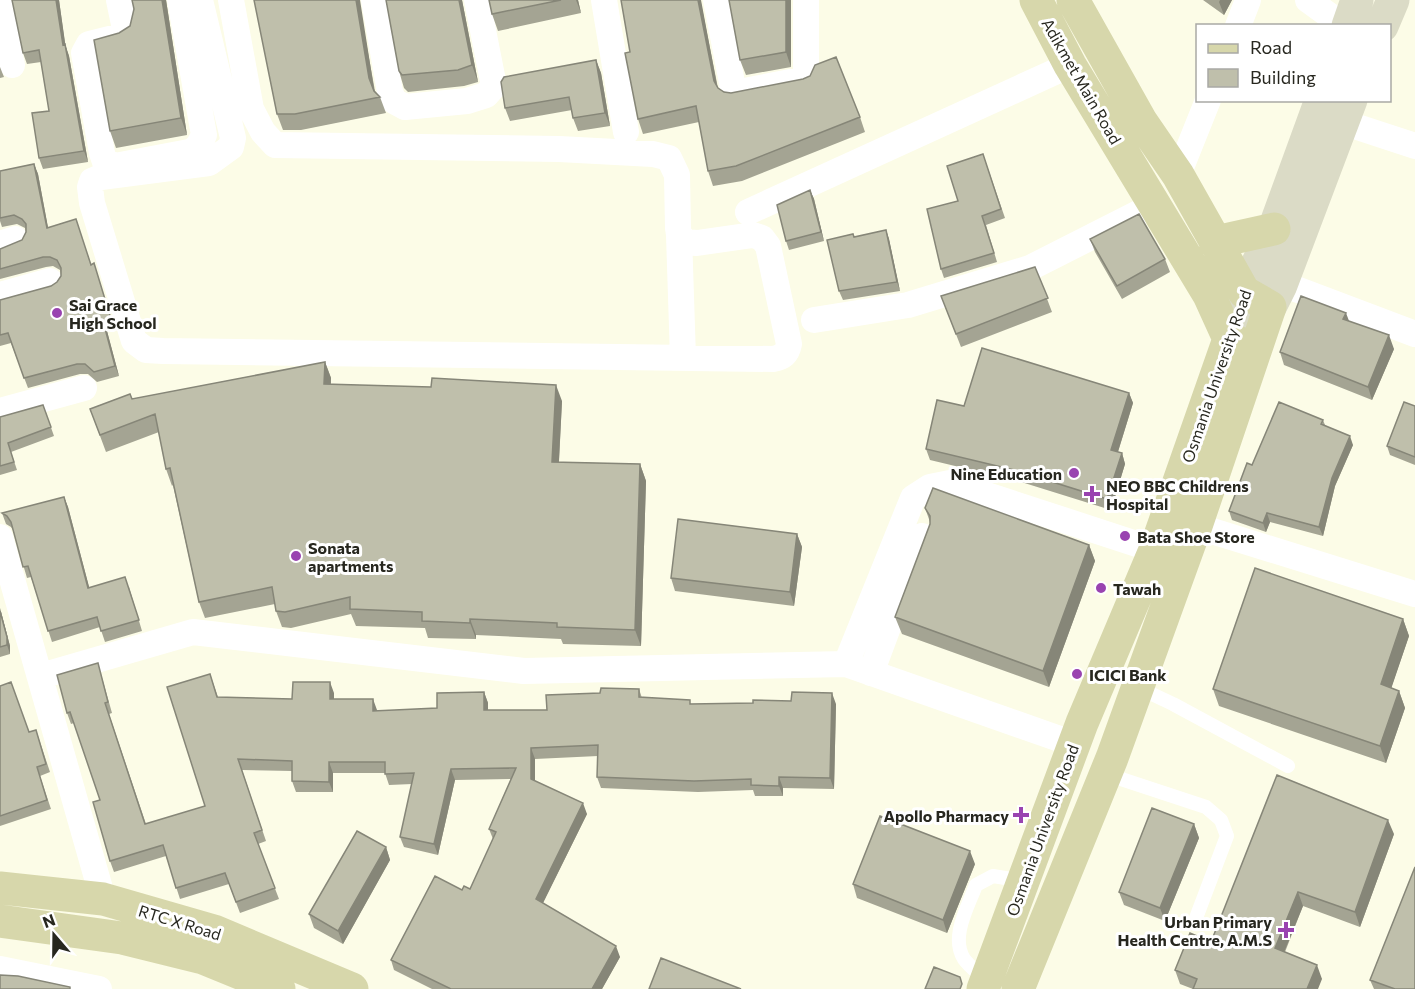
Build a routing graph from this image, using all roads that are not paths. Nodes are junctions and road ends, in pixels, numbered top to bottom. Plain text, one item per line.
1 (120, 0) edge
2 (180, 0) edge
3 (200, 0) edge
4 (231, 0) edge
5 (374, 0) edge
6 (477, 0) edge
7 (604, 0) edge
8 (717, 0) edge
9 (806, 0) edge
10 (1036, 0) edge
11 (1073, 0) edge
12 (1248, 0) edge
13 (1308, 0) edge
14 (1357, 0) edge
15 (1393, 0) edge
16 (0, 6) edge
17 (1239, 24) edge
18 (1343, 24) edge
19 (1347, 24) edge
20 (1383, 24) edge
21 (12, 65) dead end
22 (1070, 65) junction
23 (1207, 102) edge
24 (1338, 108) edge
25 (263, 132) junction
26 (626, 132) dead end
27 (233, 138) junction
28 (1415, 146) edge
29 (1178, 175) junction
30 (1154, 205) junction
31 (748, 212) dead end
32 (1274, 229) junction
33 (679, 235) junction
34 (1215, 242) junction
35 (50, 281) dead end
36 (1262, 289) junction
37 (0, 295) edge
38 (814, 320) dead end
39 (1415, 334) edge
40 (1242, 344) junction
41 (683, 358) junction
42 (84, 388) dead end
43 (0, 411) edge
44 (1196, 526) junction
45 (922, 536) dead end
46 (0, 537) edge
47 (1155, 550) junction
48 (1414, 593) edge
49 (846, 664) junction
50 (871, 673) junction
51 (41, 676) junction
52 (1137, 687) junction
53 (1074, 744) junction
54 (1288, 766) dead end
55 (1106, 774) junction
56 (1023, 881) junction
57 (0, 888) edge
58 (103, 899) junction
59 (1196, 918) dead end
60 (0, 921) edge
61 (208, 944) junction
62 (0, 969) edge
63 (985, 985) edge
64 (89, 988) edge
65 (279, 989) edge
66 (352, 989) edge
67 (1018, 989) edge

1 - 2 street
3 - 27 street
4 - 25 street
5 - 6 street
7 - 26 street
8 - 9 street
10 - 22 main road, Adikmet Main Road
11 - 29 main road
12 - 17 street
13 - 18 street
14 - 19 main road
15 - 20 main road
16 - 21 street
22 - 30 main road, Adikmet Main Road
22 - 31 street
23 - 29 street
24 - 28 street
24 - 32 main road, Osmania University Road
24 - 36 main road, Osmania University Road
25 - 27 street
25 - 33 street
27 - 41 street
29 - 34 main road
30 - 38 street
30 - 40 main road, Adikmet Main Road
32 - 34 main road
32 - 36 main road, Osmania University Road
33 - 41 street
33 - 41 street
34 - 36 main road
35 - 37 street
36 - 39 street
36 - 40 main road, Osmania University Road
40 - 44 main road, Osmania University Road
40 - 47 main road, Osmania University Road
42 - 43 street
44 - 48 street
44 - 52 main road, Osmania University Road
45 - 50 street
46 - 51 street
47 - 49 street
47 - 53 main road, Osmania University Road
49 - 50 street
49 - 51 street
50 - 53 street
51 - 58 street
52 - 54 lane
52 - 55 main road, Osmania University Road
53 - 56 main road, Osmania University Road
55 - 59 lane
55 - 67 main road, Osmania University Road
56 - 63 main road, Osmania University Road
56 - 63 lane
57 - 58 main road, RTC X Road
58 - 61 main road, RTC X Road
60 - 61 main road, RTC X Road
61 - 65 main road, RTC X Road
61 - 66 main road, RTC X Road
62 - 64 street

